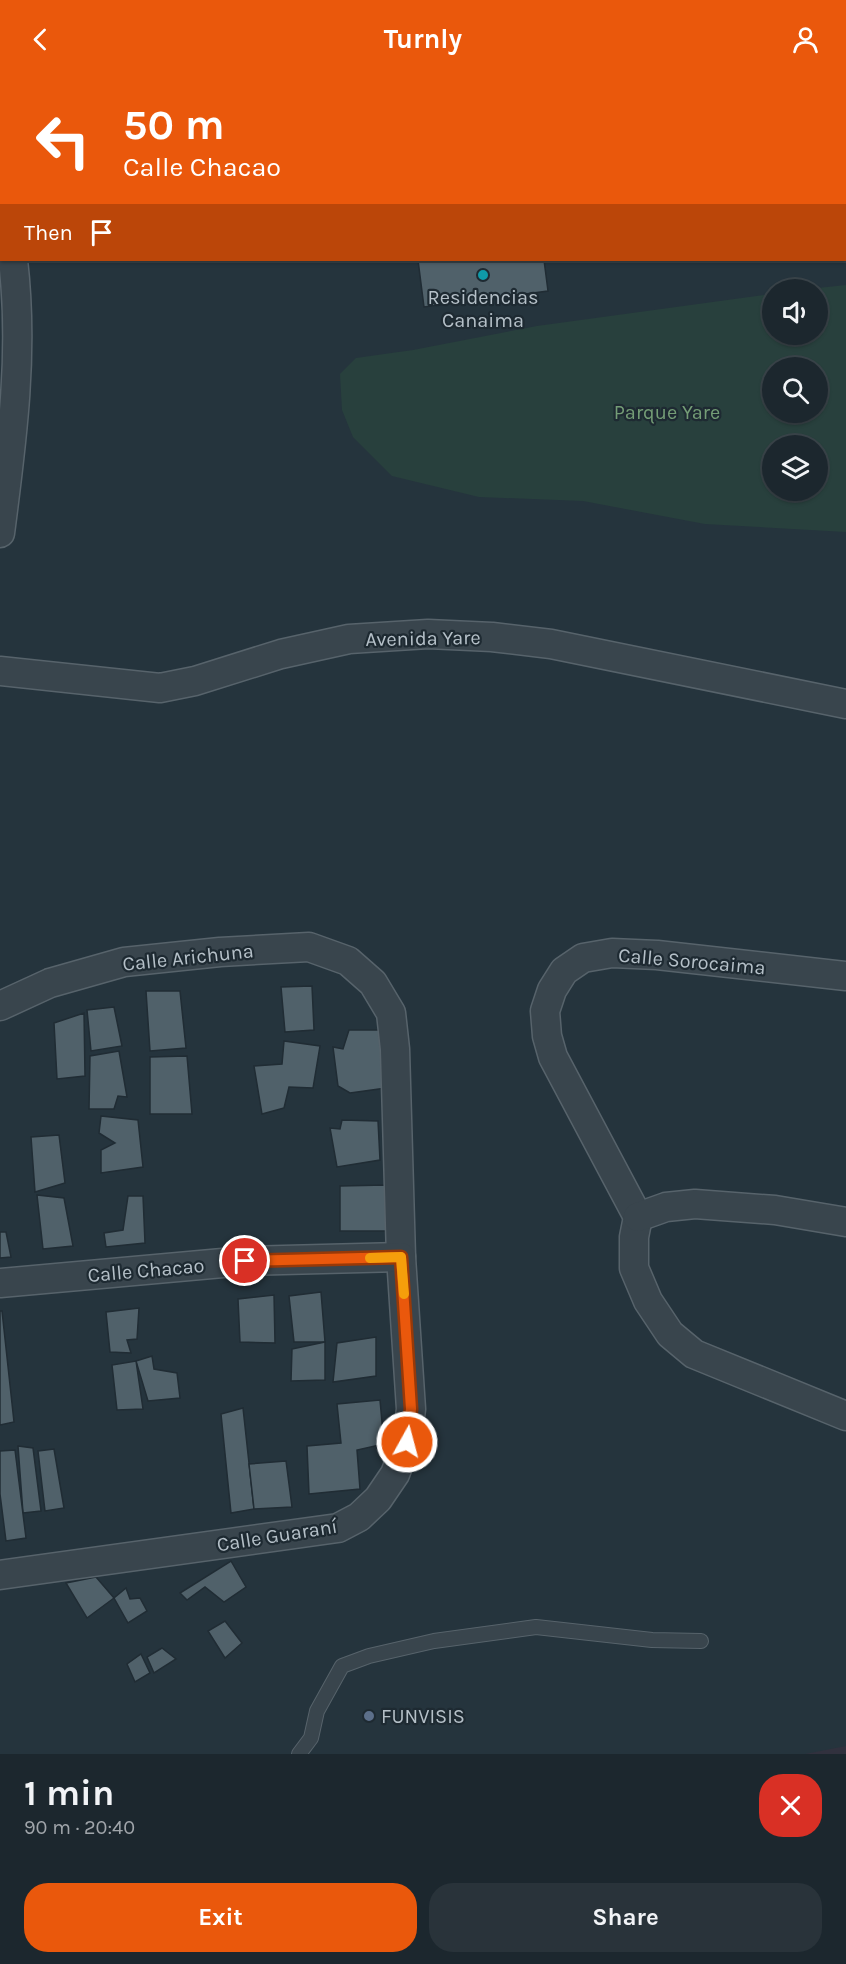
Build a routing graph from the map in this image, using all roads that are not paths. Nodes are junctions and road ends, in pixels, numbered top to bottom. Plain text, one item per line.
1 (13, 261) edge
2 (9, 345) edge
3 (0, 533) edge
4 (0, 671) edge
5 (846, 704) edge
6 (846, 976) edge
7 (373, 983) joint
8 (0, 1006) edge
9 (638, 1217) junction
10 (846, 1222) edge
11 (401, 1257) junction
12 (0, 1283) edge
13 (846, 1416) edge
14 (0, 1575) edge
15 (701, 1641) dead end
16 (299, 1754) edge

1 - 2 street
2 - 3 street
4 - 5 street, Avenida Yare
6 - 9 street, Calle Sorocaima
7 - 8 street, Calle Arichuna
7 - 11 street, Calle Guaraní
9 - 10 street
9 - 13 street
11 - 12 street, Calle Chacao
11 - 14 street, Calle Guaraní
15 - 16 lane

